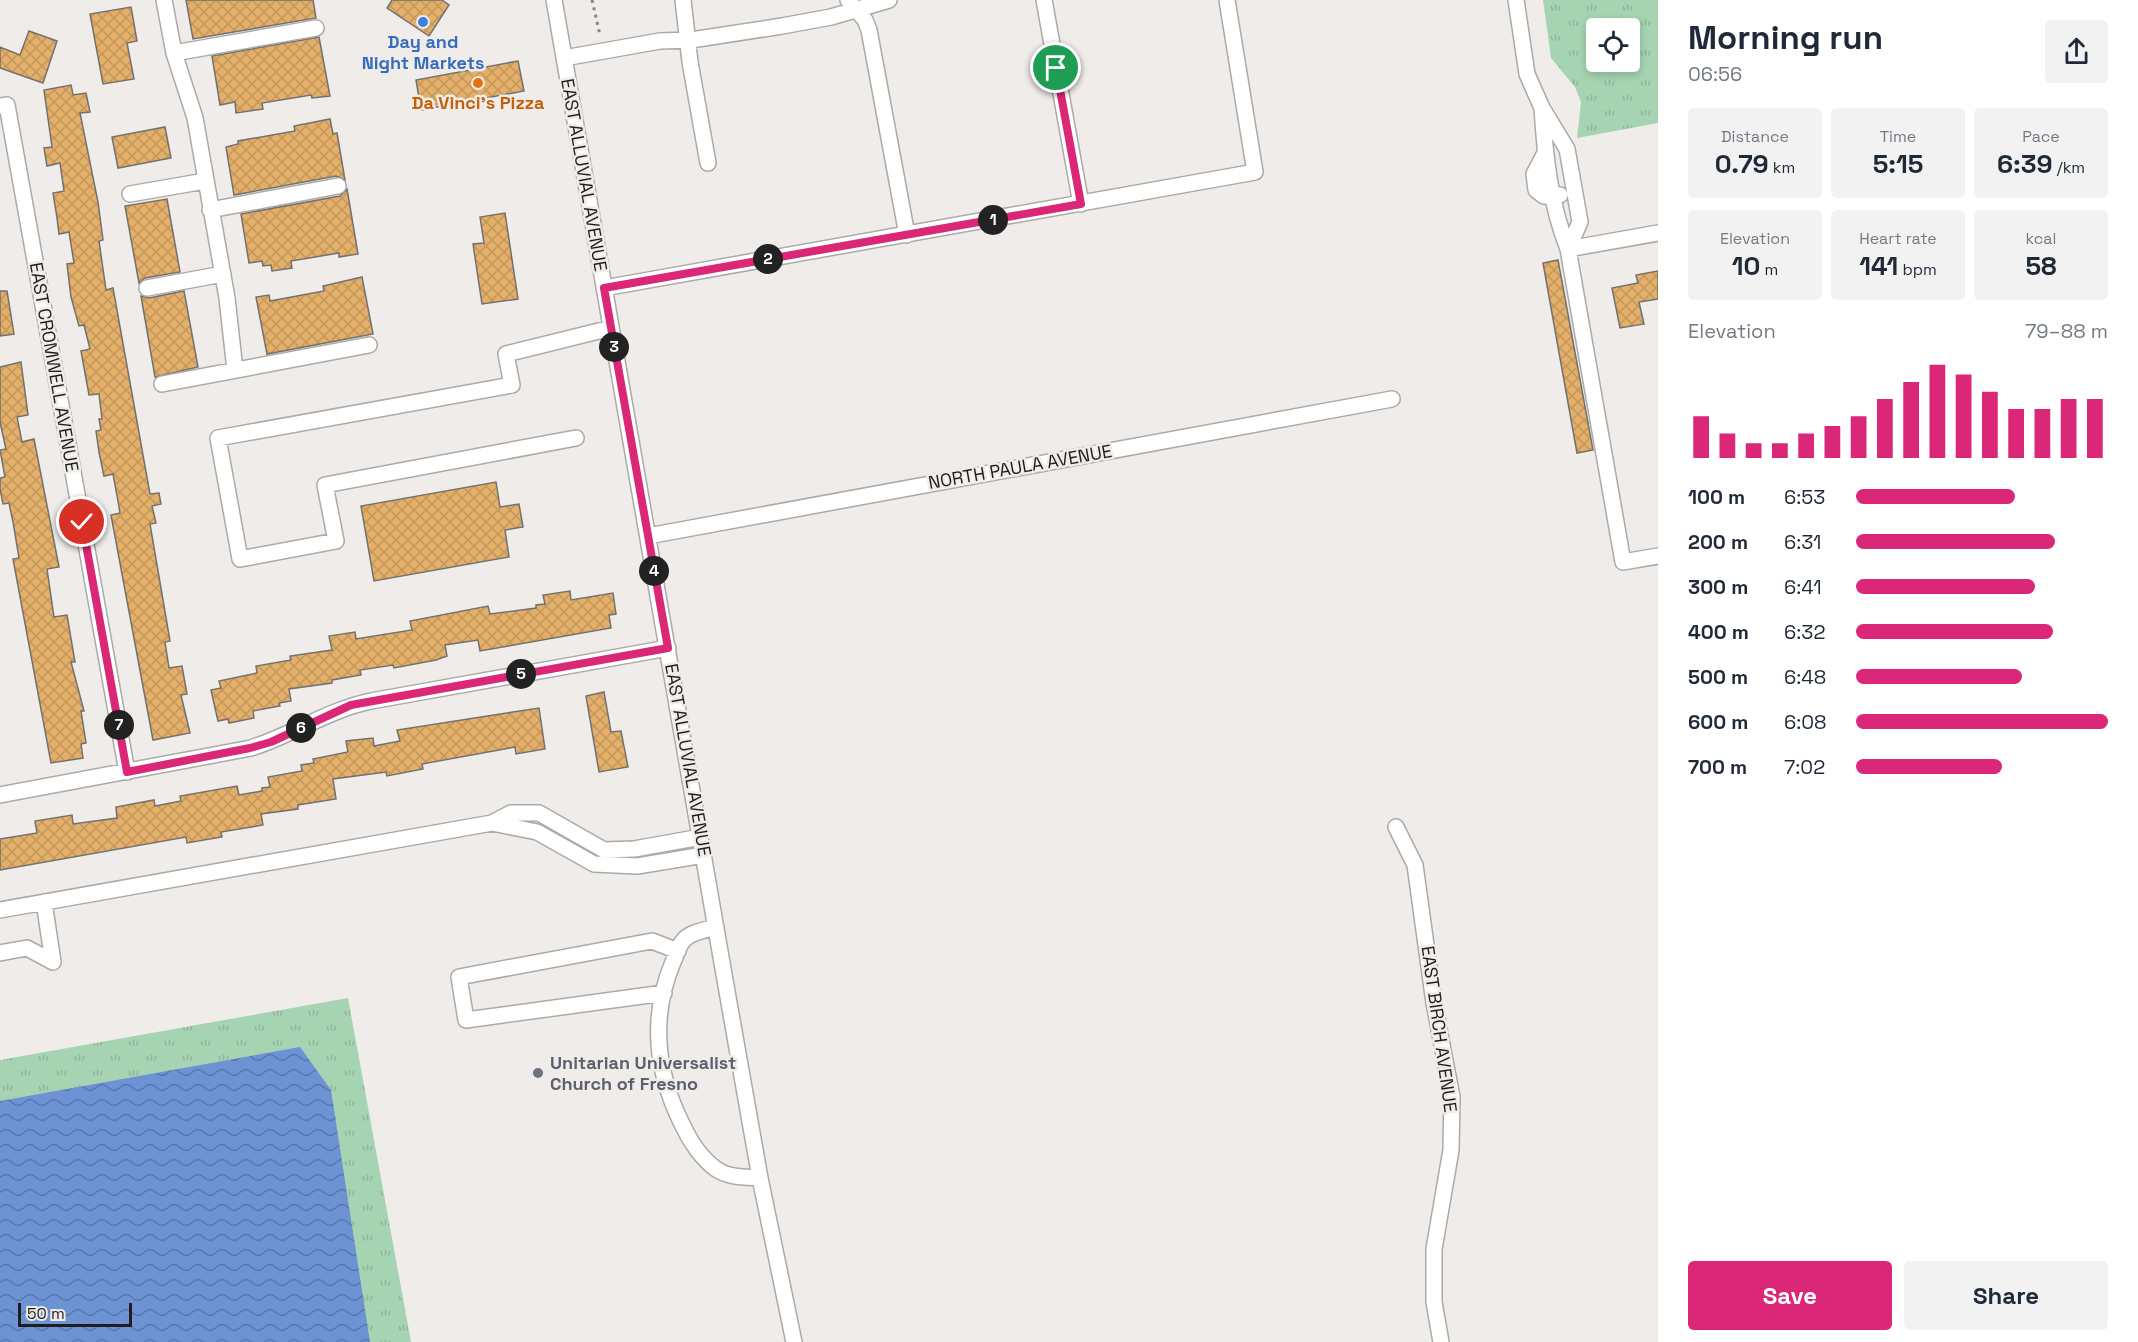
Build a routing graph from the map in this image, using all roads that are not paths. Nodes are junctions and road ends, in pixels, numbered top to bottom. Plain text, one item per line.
1 (164, 0) edge
2 (554, 0) edge
3 (683, 0) edge
4 (889, 0) edge
5 (1044, 0) edge
6 (1227, 0) edge
7 (1516, 0) edge
8 (852, 5) edge
9 (316, 28) dead end
10 (688, 40) junction
11 (174, 53) junction
12 (564, 58) junction
13 (4, 106) edge
14 (1542, 108) junction
15 (708, 163) dead end
16 (205, 181) junction
17 (338, 186) dead end
18 (1575, 192) junction
19 (130, 194) dead end
20 (1552, 196) junction
21 (1081, 204) junction
22 (210, 210) junction
23 (1658, 233) edge
24 (907, 235) junction
25 (1568, 249) junction
26 (223, 274) junction
27 (147, 288) dead end
28 (604, 288) junction
29 (611, 328) junction
30 (369, 345) dead end
31 (235, 370) junction
32 (162, 384) dead end
33 (1392, 399) dead end
34 (576, 438) dead end
35 (648, 536) junction
36 (1658, 556) edge
37 (668, 648) junction
38 (127, 772) junction
39 (0, 795) edge
40 (492, 823) junction
41 (1396, 827) dead end
42 (701, 837) junction
43 (704, 855) junction
44 (44, 902) junction
45 (0, 910) edge
46 (716, 927) junction
47 (678, 951) junction
48 (0, 953) edge
49 (664, 993) junction
50 (760, 1178) junction
51 (794, 1342) edge
52 (1441, 1342) edge

1 - 11 street
2 - 12 street, EAST ALLUVIAL AVENUE
3 - 10 street
4 - 8 street
5 - 21 street
6 - 21 street
7 - 14 street
8 - 10 street
8 - 24 street
9 - 11 street
10 - 12 street
10 - 15 street
11 - 16 street
12 - 28 street, EAST ALLUVIAL AVENUE
13 - 38 street, EAST CROMWELL AVENUE
14 - 18 street
14 - 20 street
16 - 19 street
16 - 22 street
17 - 22 street
18 - 20 street
18 - 25 street
20 - 25 street
21 - 24 street
22 - 26 street
23 - 25 street
24 - 28 street
25 - 36 street
26 - 27 street
26 - 31 street
28 - 29 street, EAST ALLUVIAL AVENUE
29 - 34 street
29 - 35 street, EAST ALLUVIAL AVENUE
30 - 31 street
31 - 32 street
33 - 35 street, NORTH PAULA AVENUE
35 - 37 street, EAST ALLUVIAL AVENUE
37 - 38 street
37 - 42 street, EAST ALLUVIAL AVENUE
38 - 39 street
40 - 42 street
40 - 43 street
40 - 44 street
41 - 52 street, EAST BIRCH AVENUE
42 - 43 street, EAST ALLUVIAL AVENUE
43 - 46 street, EAST ALLUVIAL AVENUE
44 - 45 street
44 - 48 street
46 - 47 street
46 - 50 street, EAST ALLUVIAL AVENUE
47 - 49 street
47 - 49 street
49 - 50 street
50 - 51 street, EAST ALLUVIAL AVENUE

